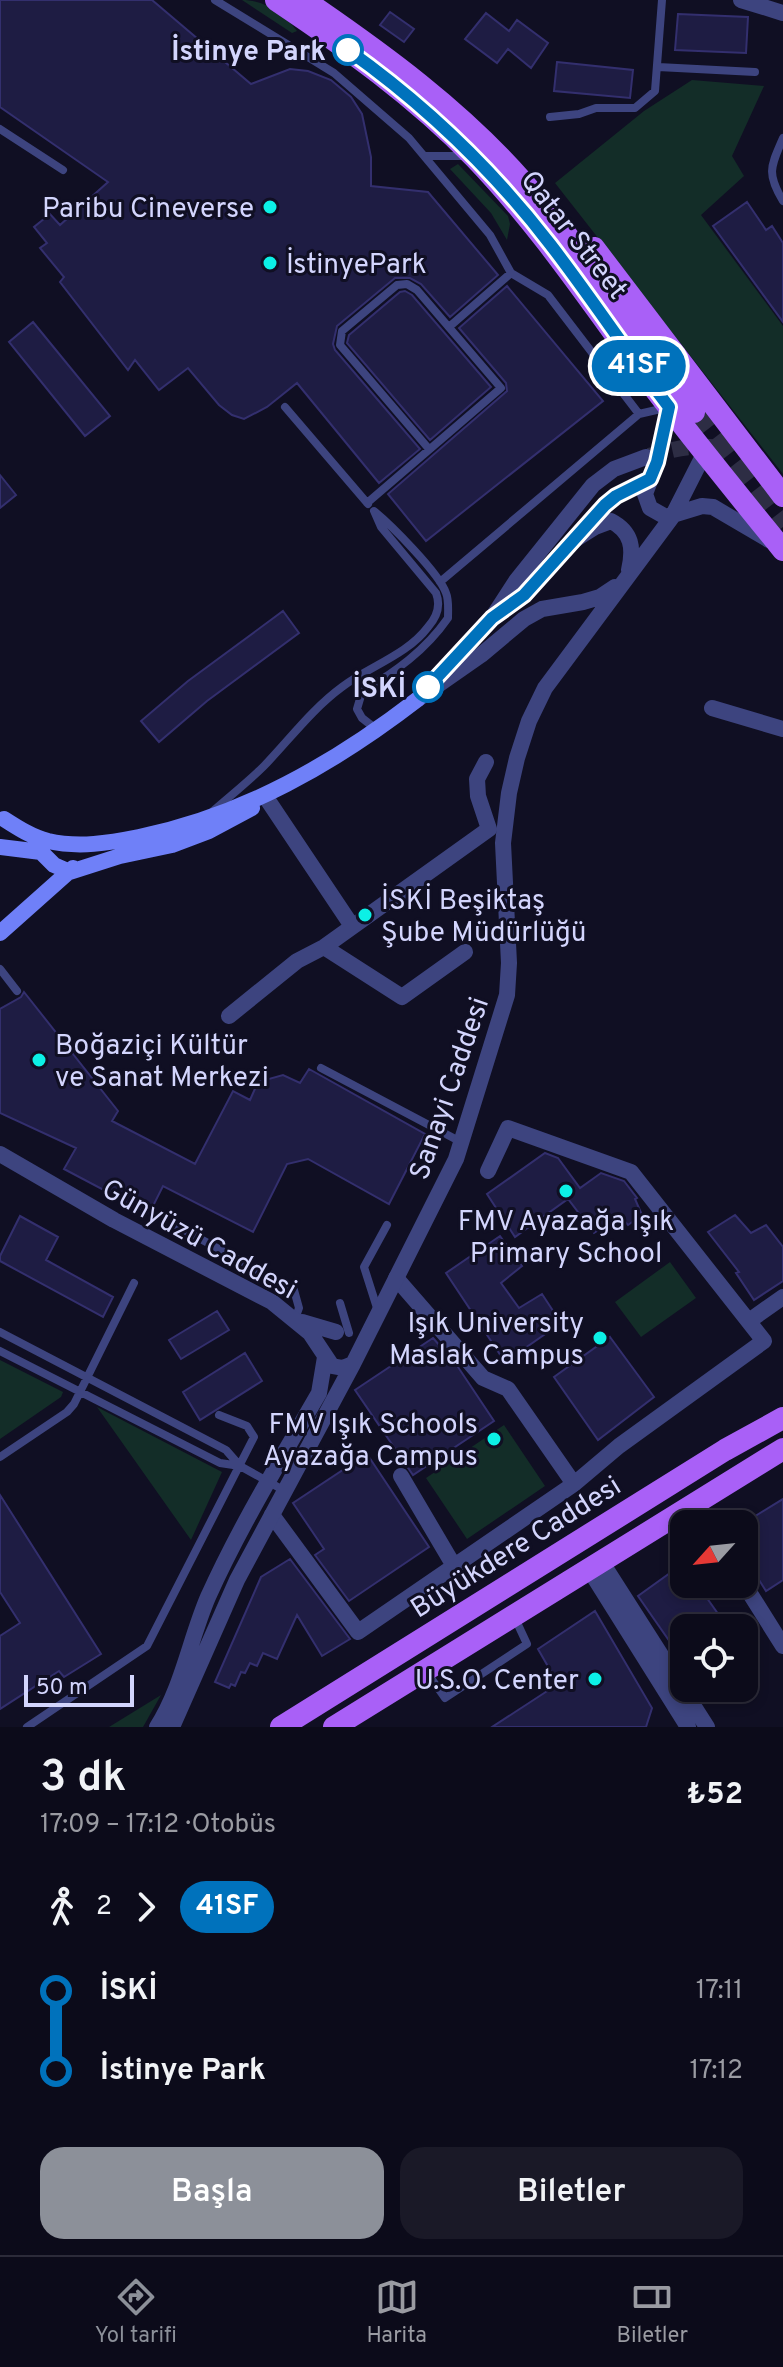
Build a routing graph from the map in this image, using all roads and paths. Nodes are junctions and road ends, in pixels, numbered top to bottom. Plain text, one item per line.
1 (215, 0) edge
2 (276, 0) edge
3 (304, 0) edge
4 (662, 0) edge
5 (741, 0) edge
6 (783, 13) edge
7 (658, 67) junction
8 (755, 72) dead end
9 (550, 117) dead end
10 (0, 129) edge
11 (783, 138) edge
12 (425, 156) junction
13 (473, 156) junction
14 (63, 170) dead end
15 (783, 201) edge
16 (511, 273) junction
17 (449, 327) junction
18 (285, 407) dead end
19 (669, 407) junction
20 (702, 408) junction
21 (639, 414) junction
22 (429, 449) junction
23 (705, 452) junction
24 (646, 457) tunnel mouth
25 (650, 479) junction
26 (738, 494) junction
27 (783, 496) edge
28 (367, 503) junction
29 (374, 511) junction
30 (672, 517) junction
31 (783, 534) edge
32 (576, 539) junction
33 (783, 550) edge
34 (440, 582) junction
35 (623, 582) junction
36 (492, 618) junction
37 (418, 699) junction
38 (712, 708) dead end
39 (783, 729) edge
40 (376, 730) junction
41 (486, 762) dead end
42 (265, 796) junction
43 (2, 817) edge
44 (203, 819) junction
45 (111, 843) junction
46 (49, 845) junction
47 (2, 847) edge
48 (70, 872) junction
49 (352, 926) junction
50 (0, 933) edge
51 (324, 947) junction
52 (465, 952) dead end
53 (0, 969) edge
54 (17, 991) dead end
55 (229, 1016) dead end
56 (321, 1068) dead end
57 (462, 1143) junction
58 (0, 1154) edge
59 (0, 1163) edge
60 (488, 1171) dead end
61 (175, 1225) dead end
62 (387, 1225) dead end
63 (396, 1278) junction
64 (134, 1283) dead end
65 (783, 1297) edge
66 (340, 1303) dead end
67 (378, 1312) junction
68 (295, 1319) junction
69 (749, 1321) junction
70 (0, 1332) edge
71 (342, 1332) junction
72 (360, 1347) junction
73 (0, 1351) edge
74 (324, 1354) junction
75 (353, 1364) junction
76 (87, 1378) junction
77 (80, 1392) junction
78 (219, 1415) dead end
79 (783, 1418) edge
80 (783, 1449) edge
81 (0, 1457) edge
82 (240, 1466) junction
83 (401, 1476) dead end
84 (268, 1481) junction
85 (574, 1484) junction
86 (285, 1491) junction
87 (693, 1504) junction
88 (697, 1510) edge
89 (272, 1515) junction
90 (595, 1565) junction
91 (454, 1566) junction
92 (753, 1598) edge
93 (514, 1616) junction
94 (783, 1646) edge
95 (426, 1671) junction
96 (185, 1698) junction
97 (684, 1724) edge
98 (27, 1727) edge
99 (157, 1727) edge
100 (172, 1727) edge
101 (185, 1727) edge
102 (281, 1727) edge
103 (334, 1727) edge
104 (707, 1727) edge

1 - 12 lane
2 - 13 main road, Qatar Street
3 - 20 main road, Qatar Street
4 - 7 lane
5 - 6 street
7 - 8 lane
7 - 9 lane
10 - 14 lane
11 - 15 lane
12 - 13 lane
12 - 16 lane
13 - 19 main road, Qatar Street
16 - 17 lane
16 - 21 lane
17 - 22 lane
17 - 22 lane
18 - 28 lane
19 - 21 lane
19 - 23 main road, Qatar Street
19 - 25 street
20 - 23 main road
20 - 27 main road, Qatar Street
21 - 34 lane
22 - 28 lane
23 - 26 main road, Qatar Street
23 - 30 street, Sanayi Caddesi
24 - 36 street
25 - 30 street
25 - 32 street
26 - 31 main road
26 - 33 main road, Qatar Street
28 - 29 lane
29 - 34 lane
29 - 44 lane
30 - 33 street
30 - 35 street, Sanayi Caddesi
32 - 35 street
32 - 36 street
34 - 40 lane
35 - 37 street
35 - 57 street, Sanayi Caddesi
36 - 37 street
37 - 40 main road
38 - 39 street
40 - 42 main road
41 - 49 street
42 - 44 main road
42 - 48 main road
42 - 49 street
43 - 46 main road
43 - 47 main road
44 - 45 main road
45 - 46 main road
45 - 48 main road
46 - 47 main road
46 - 48 main road
48 - 50 main road
49 - 51 street
51 - 52 street
51 - 55 street
53 - 54 lane
56 - 57 lane
57 - 63 street, Sanayi Caddesi
58 - 68 street, Günyüzü Caddesi
59 - 68 street, Günyüzü Caddesi
60 - 69 street
61 - 68 lane
62 - 67 lane
63 - 67 street, Sanayi Caddesi
63 - 85 street
64 - 76 lane
65 - 69 street
66 - 71 lane
67 - 72 street, Sanayi Caddesi
68 - 71 street
68 - 74 street
69 - 85 street
70 - 76 lane
71 - 72 street
71 - 74 street
72 - 75 street
73 - 77 lane
74 - 75 street
74 - 84 street
75 - 86 street
76 - 77 lane
76 - 82 lane
77 - 81 lane
77 - 82 lane
78 - 82 lane
79 - 102 main road, Büyükdere Caddesi
80 - 87 main road, Büyükdere Caddesi
82 - 84 lane
82 - 98 lane
83 - 91 street
84 - 86 lane
84 - 99 street
85 - 91 street
86 - 89 street
87 - 88 street
87 - 90 main road, Büyükdere Caddesi
89 - 91 street
89 - 96 street
90 - 93 main road, Büyükdere Caddesi
90 - 97 street
90 - 104 street
92 - 94 street
93 - 95 main road, Büyükdere Caddesi
93 - 95 lane
95 - 103 main road, Büyükdere Caddesi
96 - 100 street
96 - 101 street

